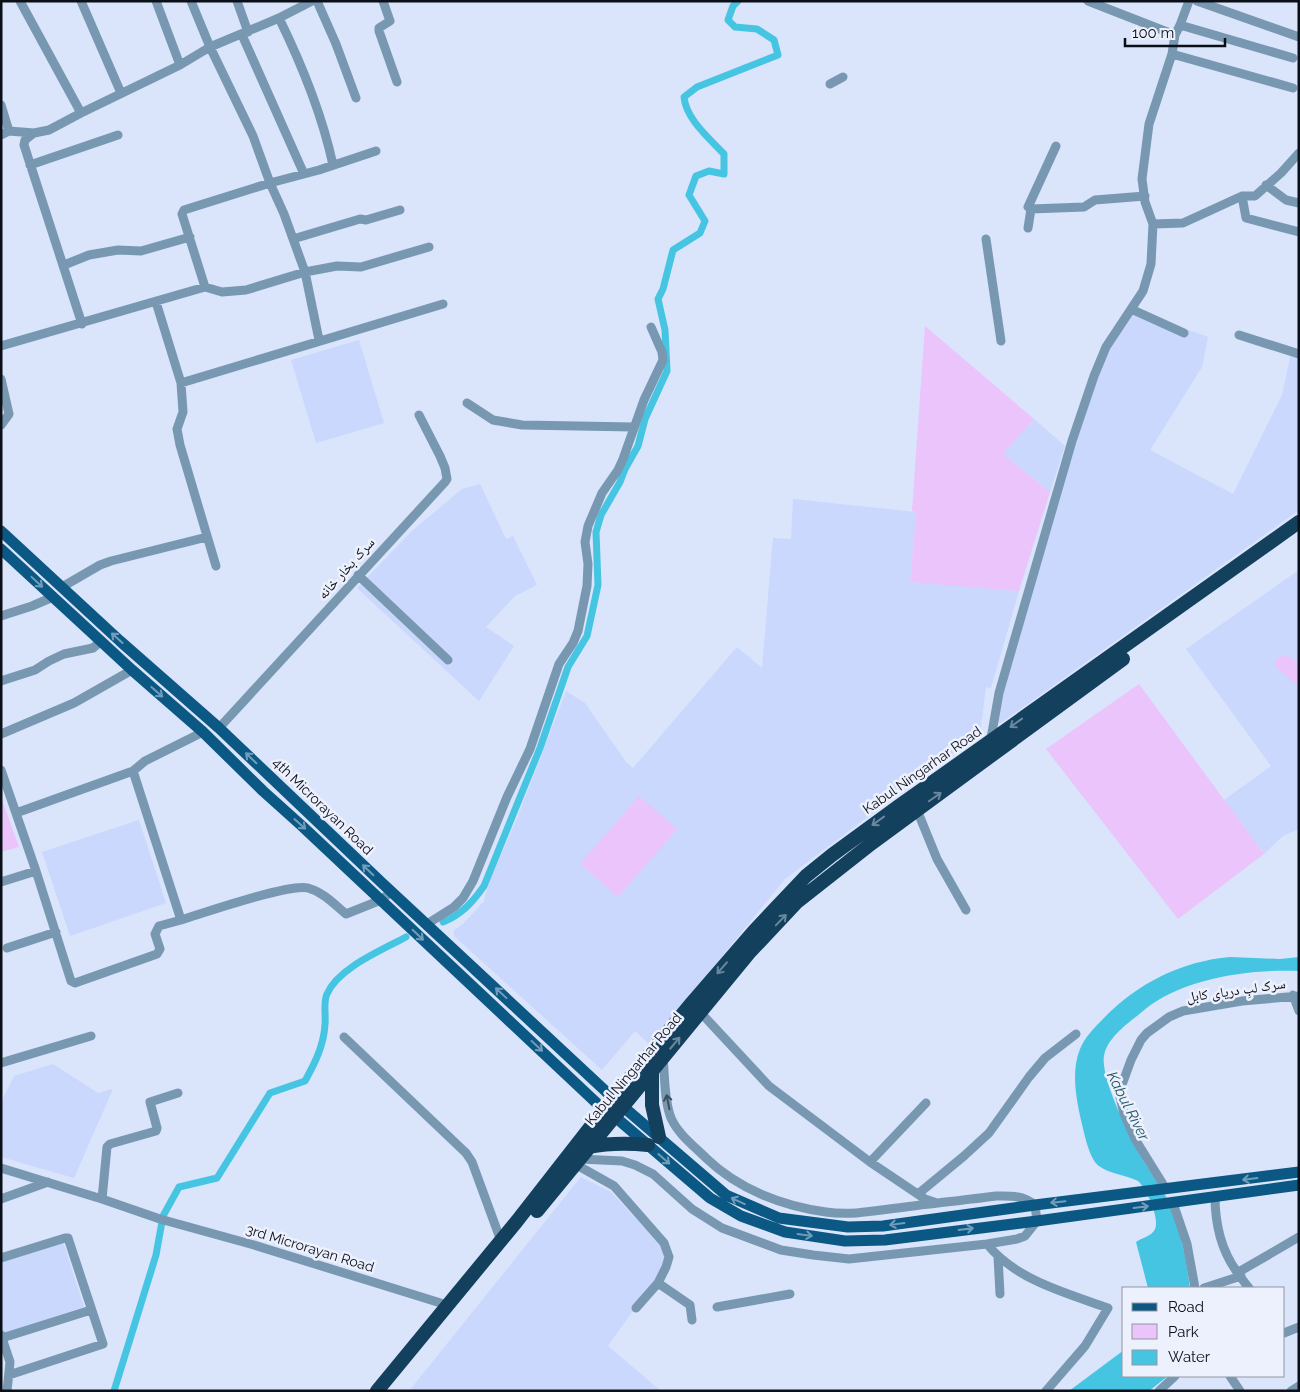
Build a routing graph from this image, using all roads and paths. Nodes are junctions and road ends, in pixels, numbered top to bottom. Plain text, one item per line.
1 (20, 1) edge
2 (80, 1) edge
3 (156, 1) edge
4 (191, 1) edge
5 (237, 1) edge
6 (312, 1) edge
7 (317, 1) edge
8 (383, 1) edge
9 (1088, 1) edge
10 (1189, 1) edge
11 (1197, 1) edge
12 (279, 18) junction
13 (1180, 25) junction
14 (245, 33) junction
15 (1174, 35) junction
16 (1299, 37) edge
17 (210, 47) junction
18 (1172, 54) junction
19 (1293, 58) dead end
20 (180, 65) junction
21 (843, 77) dead end
22 (398, 82) dead end
23 (830, 84) dead end
24 (1293, 88) dead end
25 (121, 93) junction
26 (356, 98) dead end
27 (1, 105) edge
28 (81, 113) junction
29 (5, 133) edge
30 (34, 133) junction
31 (118, 135) dead end
32 (1056, 146) dead end
33 (376, 151) dead end
34 (1299, 153) edge
35 (30, 165) junction
36 (333, 165) junction
37 (304, 174) junction
38 (270, 184) junction
39 (1266, 185) junction
40 (1145, 196) junction
41 (1242, 196) junction
42 (1299, 204) edge
43 (1032, 209) junction
44 (400, 210) dead end
45 (1153, 224) junction
46 (1028, 228) dead end
47 (1299, 232) edge
48 (190, 237) junction
49 (293, 239) junction
50 (986, 239) dead end
51 (429, 247) dead end
52 (64, 265) junction
53 (306, 272) junction
54 (205, 287) junction
55 (156, 302) junction
56 (443, 304) dead end
57 (1132, 309) junction
58 (82, 324) junction
59 (651, 327) dead end
60 (1184, 333) dead end
61 (1239, 335) dead end
62 (319, 340) junction
63 (1001, 341) dead end
64 (1, 346) edge
65 (1299, 354) edge
66 (1, 379) edge
67 (181, 383) junction
68 (466, 403) dead end
69 (419, 415) dead end
70 (1, 425) edge
71 (633, 427) junction
72 (1299, 522) edge
73 (1, 530) edge
74 (1299, 533) edge
75 (207, 537) junction
76 (1, 549) edge
77 (216, 566) dead end
78 (358, 575) junction
79 (65, 590) junction
80 (56, 600) junction
81 (1, 616) edge
82 (101, 641) junction
83 (448, 660) dead end
84 (132, 670) junction
85 (1, 681) edge
86 (219, 728) junction
87 (203, 732) junction
88 (1, 734) edge
89 (991, 748) junction
90 (1, 770) edge
91 (133, 770) junction
92 (917, 810) junction
93 (16, 813) junction
94 (36, 871) junction
95 (1, 882) edge
96 (391, 892) junction
97 (381, 900) junction
98 (966, 910) dead end
99 (181, 920) junction
100 (427, 924) junction
101 (56, 932) junction
102 (7, 948) dead end
103 (1296, 996) edge
104 (1299, 1011) edge
105 (701, 1013) junction
106 (1076, 1034) dead end
107 (91, 1036) dead end
108 (344, 1037) dead end
109 (663, 1058) junction
110 (1, 1063) edge
111 (652, 1070) junction
112 (178, 1093) dead end
113 (926, 1103) dead end
114 (613, 1107) junction
115 (654, 1141) junction
116 (590, 1146) junction
117 (577, 1162) junction
118 (870, 1162) junction
119 (1, 1168) edge
120 (1299, 1172) edge
121 (49, 1182) junction
122 (1299, 1185) edge
123 (1165, 1189) junction
124 (918, 1194) junction
125 (1215, 1196) junction
126 (1, 1199) edge
127 (102, 1199) junction
128 (940, 1203) junction
129 (1172, 1203) junction
130 (1035, 1205) junction
131 (1037, 1221) junction
132 (1299, 1237) edge
133 (501, 1241) junction
134 (987, 1244) junction
135 (998, 1257) junction
136 (1, 1258) edge
137 (1239, 1275) junction
138 (658, 1283) junction
139 (1196, 1287) edge
140 (1207, 1287) edge
141 (1248, 1287) edge
142 (790, 1294) dead end
143 (1000, 1294) dead end
144 (447, 1305) junction
145 (717, 1307) dead end
146 (636, 1308) dead end
147 (91, 1310) junction
148 (692, 1320) dead end
149 (1299, 1327) edge
150 (1285, 1333) edge
151 (2, 1337) edge
152 (9, 1375) junction
153 (1174, 1377) edge
154 (1231, 1377) edge
155 (1299, 1386) edge
156 (7, 1391) edge
157 (377, 1391) edge
158 (388, 1391) edge
159 (1046, 1391) edge
160 (1158, 1391) edge
161 (1240, 1391) edge
162 (1291, 1391) edge

1 - 28 street
2 - 25 street
3 - 20 street
4 - 17 street
5 - 14 street
6 - 12 street
7 - 26 street
8 - 22 street
9 - 15 street
10 - 13 street
11 - 16 street
12 - 14 street
12 - 36 street
13 - 15 street
13 - 19 street
14 - 17 street
14 - 37 street
15 - 18 street
17 - 20 street
17 - 38 street
18 - 24 street
18 - 40 street
20 - 25 street
21 - 23 street
25 - 28 street
27 - 29 street
28 - 30 street
29 - 30 street
30 - 35 street
31 - 35 street
32 - 43 street
33 - 36 street
34 - 39 street
35 - 52 street
36 - 37 street
37 - 38 street
38 - 48 street
38 - 49 street
39 - 41 street
39 - 42 street
40 - 43 street
40 - 45 street
41 - 45 street
41 - 47 street
43 - 46 street
44 - 49 street
45 - 57 street
48 - 52 street
48 - 54 street
49 - 53 street
50 - 63 street
51 - 53 street
52 - 58 street
53 - 54 street
53 - 62 street
54 - 55 street
55 - 58 street
55 - 67 street
56 - 62 street
57 - 60 street
57 - 89 street
58 - 64 street
59 - 71 street
61 - 65 street
62 - 67 street
66 - 70 street
67 - 75 street
68 - 71 street
69 - 78 street, سرک بخار خانه
71 - 100 street
72 -> 89 highway, Kabul Ningarhar Road
73 - 79 main road, 4th Microrayan Road
74 - 89 highway
75 - 77 street
75 - 79 street
76 -> 80 main road, 4th Microrayan Road
78 - 83 street
78 - 86 street, سرک بخار خانه
79 - 80 main road
86 -> 79 main road, 4th Microrayan Road
80 - 81 street
80 - 82 main road, 4th Microrayan Road
82 - 84 main road, 4th Microrayan Road
82 - 85 street
84 -> 87 main road, 4th Microrayan Road
84 - 88 street
96 -> 86 main road, 4th Microrayan Road
87 - 91 street
87 -> 97 main road, 4th Microrayan Road
92 -> 89 highway, Kabul Ningarhar Road
89 -> 114 highway, Kabul Ningarhar Road
90 - 93 street
91 - 93 street
91 - 99 street
92 - 98 street
105 -> 92 highway, Kabul Ningarhar Road
93 - 94 street
94 - 95 street
94 - 101 street
96 - 97 street
96 - 100 main road, 4th Microrayan Road
97 - 99 street
97 -> 114 main road, 4th Microrayan Road
99 - 101 street
114 -> 100 main road, 4th Microrayan Road
101 - 102 street
103 - 104 street
103 - 123 street, سرک لبِ دریای کابل
109 -> 105 highway, Kabul Ningarhar Road
105 - 118 street
106 - 124 street
107 - 110 street
108 - 133 street
109 - 111 highway, Kabul Ningarhar Road
128 -> 109 street
111 - 114 highway, Kabul Ningarhar Road
111 - 115 highway
112 - 127 street
113 - 118 street
114 - 115 main road
114 - 116 highway, Kabul Ningarhar Road
114 - 133 highway, Kabul Ningarhar Road
115 - 116 highway
130 -> 115 main road
115 -> 131 main road
116 - 117 highway, Kabul Ningarhar Road
117 - 134 street
117 - 138 street
117 - 158 highway, Kabul Ningarhar Road
118 - 124 street
119 - 121 street, 3rd Microrayan Road
120 -> 123 main road
121 - 126 street
121 - 127 street, 3rd Microrayan Road
122 - 125 main road
123 -> 130 main road
124 - 128 street
125 - 129 main road
125 - 137 street
127 - 144 street, 3rd Microrayan Road
128 - 130 street
131 -> 129 main road
129 - 139 street
130 - 131 street
131 - 134 street
132 - 137 street
133 - 144 highway, Kabul Ningarhar Road
134 - 135 street
135 - 143 street
135 - 159 street
136 - 147 street
137 - 140 street
137 - 141 street
138 - 146 street
138 - 148 street
142 - 145 street
144 - 157 highway, Kabul Ningarhar Road
147 - 151 street
147 - 152 street
149 - 150 street
151 - 152 street
152 - 156 street
153 - 160 street
154 - 161 street
155 - 162 street

